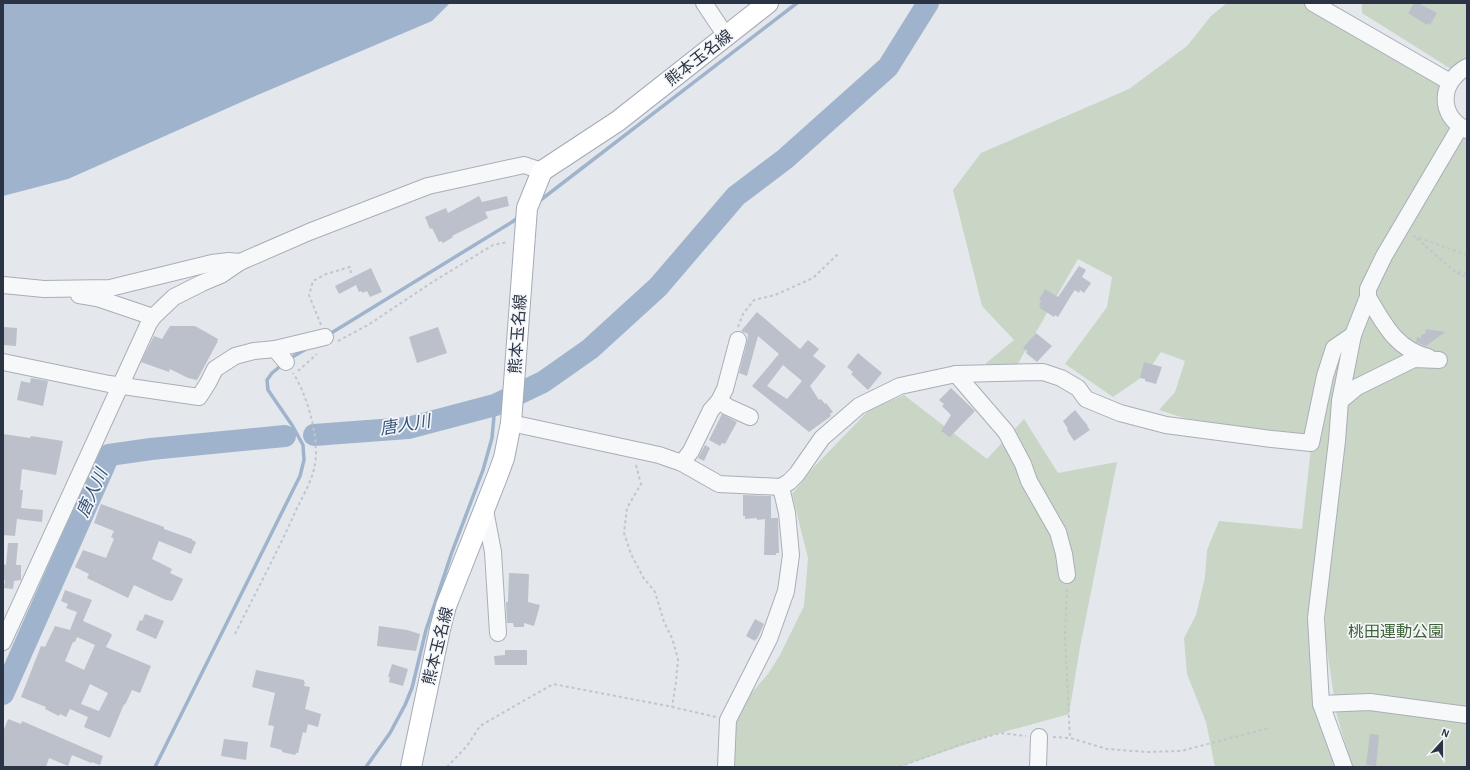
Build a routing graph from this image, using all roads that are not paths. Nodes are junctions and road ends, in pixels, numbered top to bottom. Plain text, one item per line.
1 (704, 3) edge
2 (768, 3) edge
3 (1313, 3) edge
4 (726, 36) junction
5 (1467, 68) edge
6 (1450, 82) junction
7 (1464, 129) edge
8 (542, 171) junction
9 (240, 262) junction
10 (3, 285) edge
11 (44, 289) junction
12 (1368, 297) junction
13 (153, 317) junction
14 (1353, 335) junction
15 (738, 340) road end
16 (326, 342) road end
17 (275, 349) junction
18 (3, 362) edge
19 (290, 368) road end
20 (956, 374) junction
21 (120, 385) junction
22 (719, 401) junction
23 (1340, 401) junction
24 (750, 416) dead end
25 (511, 418) junction
26 (682, 463) junction
27 (781, 487) junction
28 (485, 510) junction
29 (1067, 575) road end
30 (498, 633) dead end
31 (3, 642) edge
32 (1321, 704) junction
33 (1467, 714) edge
34 (1039, 737) road end
35 (411, 767) edge
36 (726, 767) edge
37 (1038, 767) edge
38 (1344, 767) edge

1 - 4 street
2 - 4 main road, 熊本玉名線
3 - 6 street
4 - 8 main road, 熊本玉名線
5 - 6 street
6 - 7 street
7 - 12 street
8 - 9 street
8 - 25 main road, 熊本玉名線
9 - 11 street
9 - 13 street
10 - 11 street
11 - 13 street
12 - 14 street
12 - 23 street
13 - 21 street
14 - 20 street
14 - 23 street
15 - 22 street
16 - 17 street
17 - 19 street
17 - 21 street
18 - 21 street
20 - 27 street
20 - 29 street
21 - 31 street
22 - 24 street
22 - 26 street
23 - 32 street
25 - 26 street
25 - 28 main road, 熊本玉名線
26 - 27 street
27 - 36 street
28 - 30 street
28 - 35 main road, 熊本玉名線
32 - 33 street
32 - 38 street
34 - 37 street

